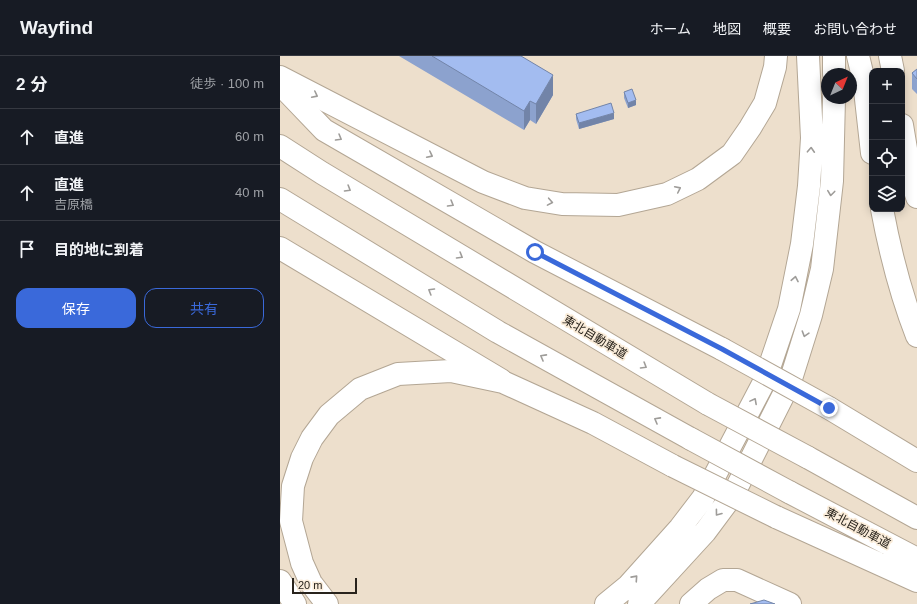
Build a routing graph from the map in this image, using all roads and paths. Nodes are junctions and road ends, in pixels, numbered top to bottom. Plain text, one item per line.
1 (776, 56) edge
2 (808, 56) edge
3 (834, 56) edge
4 (858, 56) edge
5 (890, 56) edge
6 (834, 68) edge
7 (892, 68) edge
8 (280, 77) edge
9 (280, 84) edge
10 (834, 104) edge
11 (871, 140) edge
12 (904, 140) edge
13 (280, 146) edge
14 (917, 196) edge
15 (280, 199) edge
16 (883, 212) edge
17 (280, 248) edge
18 (917, 336) edge
19 (503, 382) junction
20 (917, 461) edge
21 (917, 518) edge
22 (917, 559) edge
23 (280, 581) edge
24 (917, 581) edge
25 (295, 604) edge
26 (327, 604) edge
27 (606, 604) edge
28 (639, 604) edge
29 (691, 604) edge
30 (790, 604) edge

8 -> 1 main road
27 -> 2 main road
3 - 6 main road
4 - 11 main road
5 - 7 main road
9 -> 20 main road, bridge
10 -> 28 main road
12 - 14 main road
13 -> 21 main road, 東北自動車道, bridge
22 -> 15 main road, 東北自動車道, bridge
16 - 18 main road
17 - 19 main road
19 - 24 main road, bridge
19 - 26 main road
23 - 25 main road
29 - 30 main road

